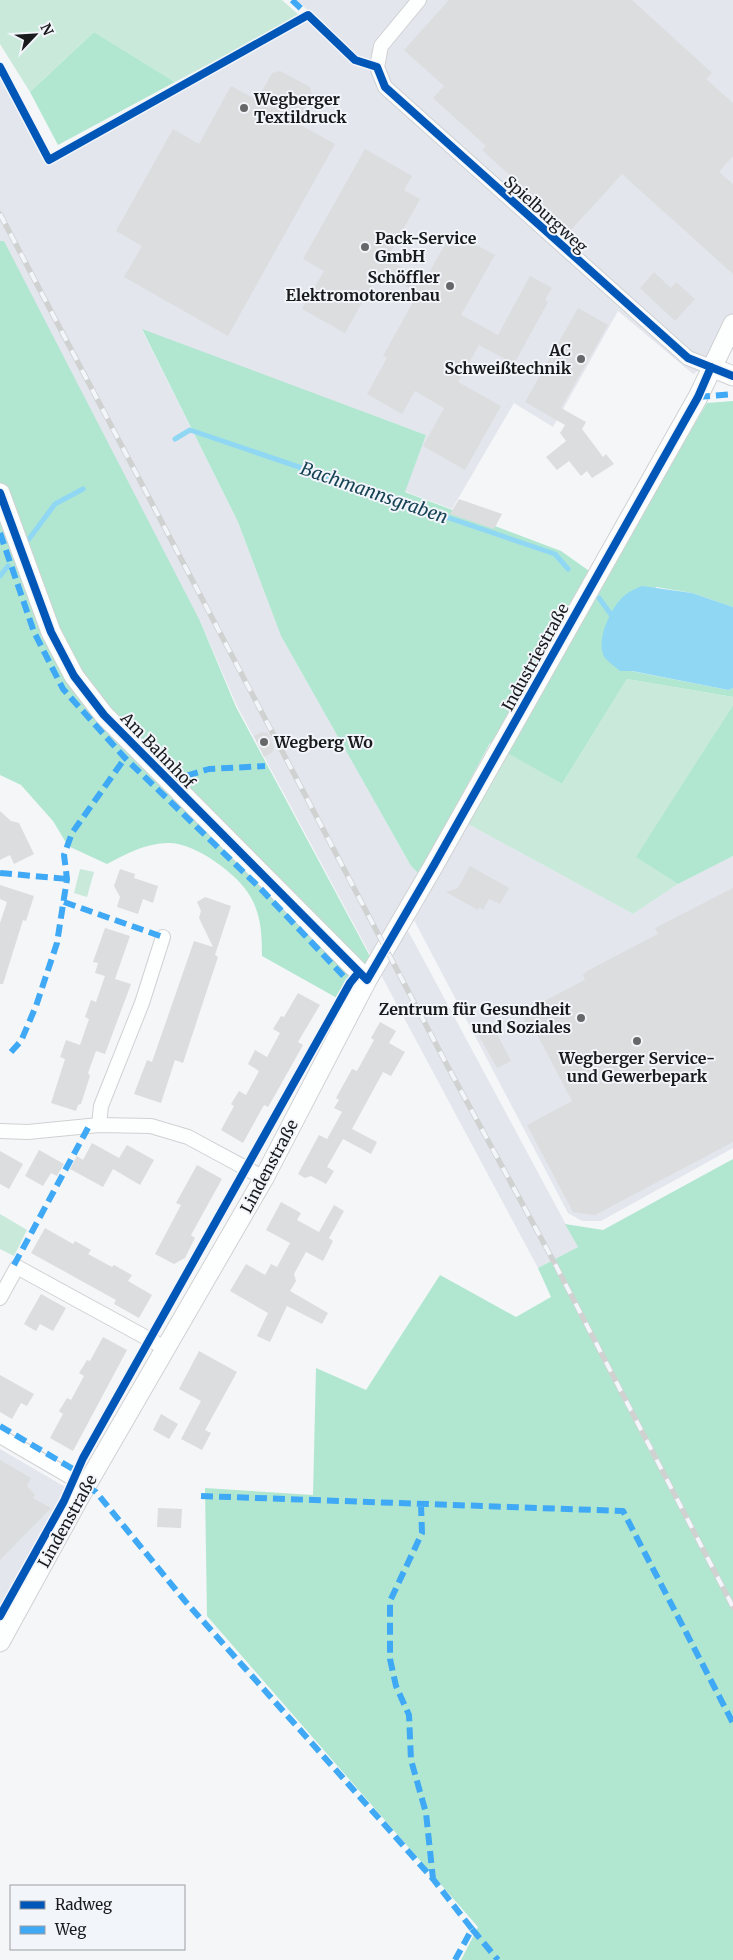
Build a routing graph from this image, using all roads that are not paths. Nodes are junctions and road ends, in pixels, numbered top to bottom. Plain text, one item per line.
1 (419, 0) edge
2 (733, 324) edge
3 (711, 367) junction
4 (733, 376) edge
5 (0, 493) edge
6 (163, 937) dead end
7 (366, 980) junction
8 (100, 1125) junction
9 (0, 1131) edge
10 (264, 1178) junction
11 (0, 1298) edge
12 (167, 1349) junction
13 (0, 1436) edge
14 (86, 1486) junction
15 (0, 1642) edge

1 - 3 street, Spielburgweg
2 - 3 street, Industriestraße
3 - 4 street
3 - 7 street, Industriestraße
5 - 7 street, Am Bahnhof
6 - 8 street
7 - 10 street, Lindenstraße
8 - 9 street
8 - 10 street
10 - 12 street, Lindenstraße
11 - 12 street
12 - 14 street, Lindenstraße
13 - 14 street
14 - 15 street, Lindenstraße

